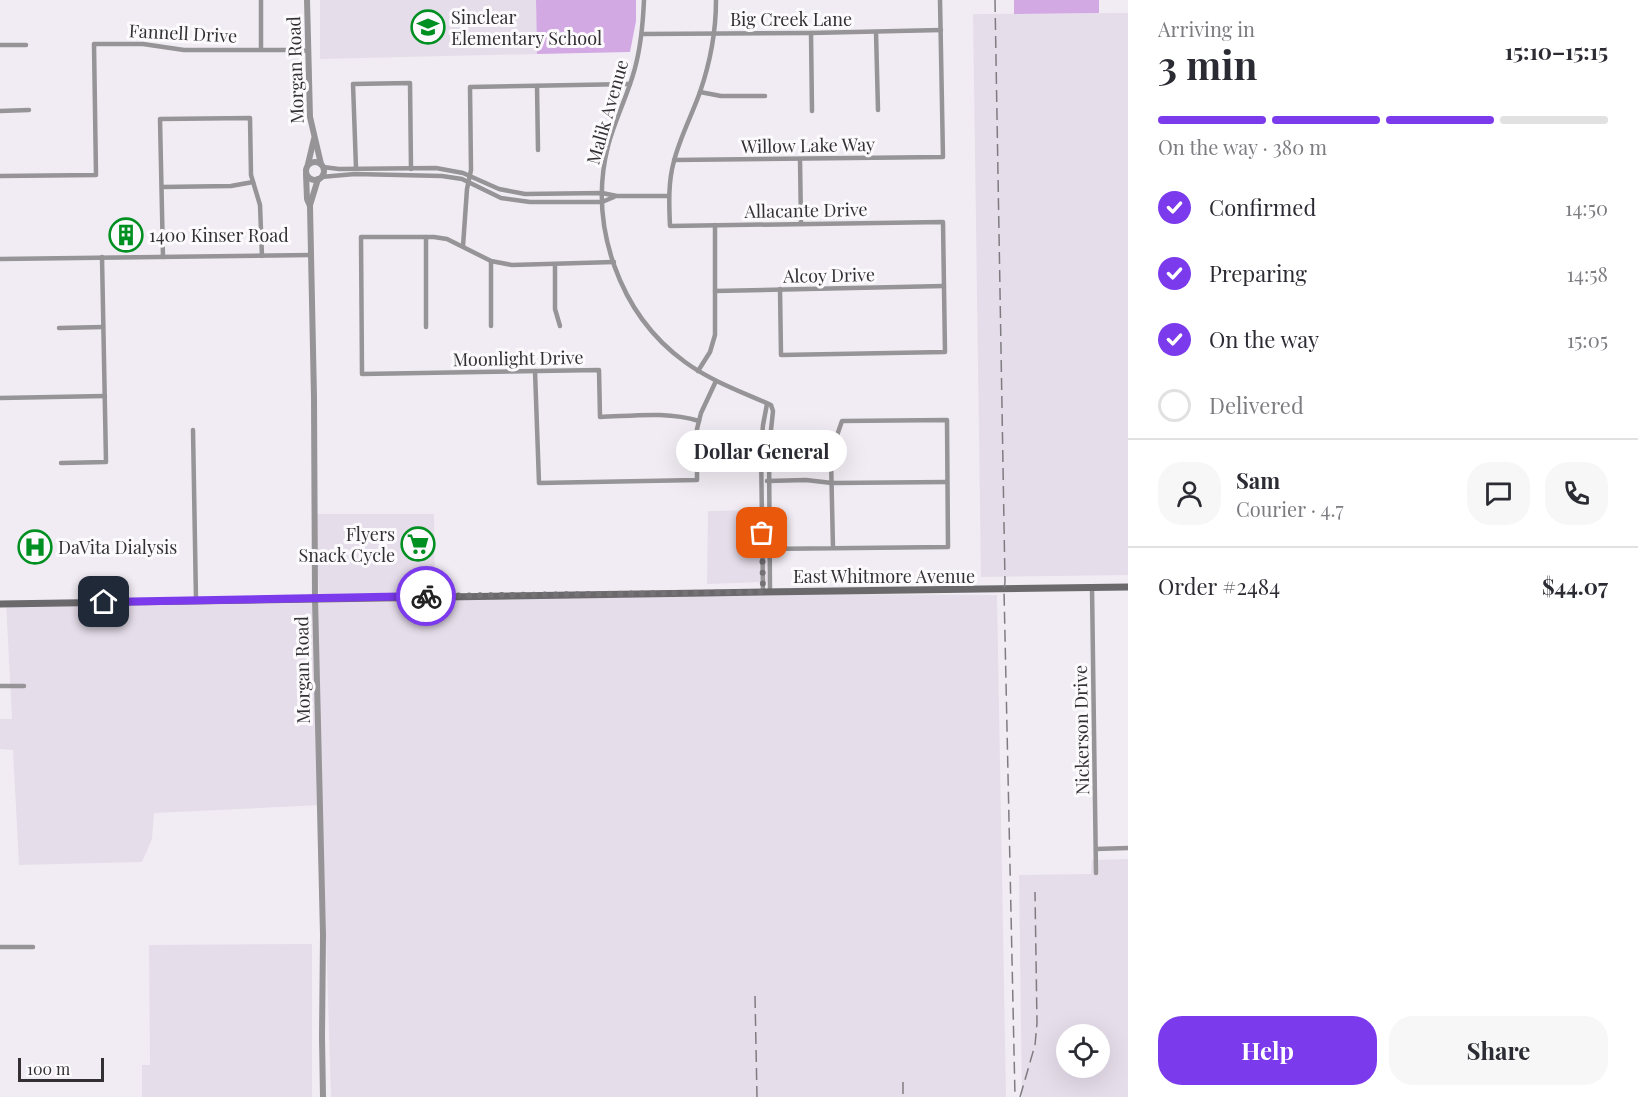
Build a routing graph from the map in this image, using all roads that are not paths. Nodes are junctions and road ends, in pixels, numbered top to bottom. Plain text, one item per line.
1 (261, 0) edge
2 (307, 0) edge
3 (644, 0) edge
4 (716, 0) edge
5 (940, 0) edge
6 (940, 30) junction
7 (876, 32) junction
8 (714, 33) junction
9 (811, 33) junction
10 (642, 34) junction
11 (0, 45) edge
12 (26, 45) dead end
13 (261, 49) junction
14 (308, 51) junction
15 (630, 84) junction
16 (537, 86) junction
17 (700, 92) junction
18 (765, 96) dead end
19 (29, 110) dead end
20 (878, 110) dead end
21 (0, 111) edge
22 (813, 111) dead end
23 (314, 139) junction
24 (538, 150) dead end
25 (800, 159) junction
26 (674, 160) junction
27 (307, 166) junction
28 (322, 166) junction
29 (411, 167) junction
30 (356, 168) junction
31 (306, 174) junction
32 (411, 174) junction
33 (0, 176) edge
34 (470, 176) junction
35 (320, 178) junction
36 (253, 182) junction
37 (468, 183) junction
38 (162, 187) junction
39 (602, 193) junction
40 (617, 196) junction
41 (669, 196) junction
42 (602, 201) junction
43 (310, 206) junction
44 (801, 224) junction
45 (715, 225) junction
46 (426, 237) junction
47 (463, 246) junction
48 (310, 255) junction
49 (262, 256) junction
50 (102, 257) junction
51 (163, 257) junction
52 (0, 259) edge
53 (491, 261) junction
54 (614, 262) junction
55 (555, 264) junction
56 (944, 286) junction
57 (780, 289) junction
58 (715, 291) junction
59 (491, 326) dead end
60 (560, 326) dead end
61 (104, 327) junction
62 (426, 327) dead end
63 (59, 328) dead end
64 (535, 371) junction
65 (698, 371) junction
66 (716, 381) junction
67 (105, 396) junction
68 (0, 398) edge
69 (769, 404) junction
70 (699, 421) junction
71 (193, 430) dead end
72 (61, 463) dead end
73 (762, 481) junction
74 (769, 481) junction
75 (947, 482) junction
76 (832, 483) junction
77 (833, 548) junction
78 (763, 549) junction
79 (770, 549) junction
80 (1092, 587) junction
81 (1128, 587) edge
82 (767, 592) junction
83 (315, 598) junction
84 (196, 600) junction
85 (0, 604) edge
86 (0, 686) edge
87 (24, 686) dead end
88 (1128, 848) edge
89 (1095, 849) junction
90 (1096, 873) dead end
91 (0, 947) edge
92 (33, 947) dead end
93 (323, 1097) edge

1 - 13 street
2 - 14 street, Morgan Road
3 - 10 street, Malik Avenue
4 - 8 street
5 - 6 street
6 - 7 street, Big Creek Lane
6 - 25 street, Willow Lake Way
7 - 9 street, Big Creek Lane
7 - 20 street
8 - 9 street, Big Creek Lane
8 - 10 street, Big Creek Lane
8 - 17 street
9 - 22 street
10 - 15 street, Malik Avenue
11 - 12 street
13 - 14 street, Fannell Drive
13 - 33 street, Fannell Drive
14 - 23 street, Morgan Road
15 - 16 street
15 - 39 street, Malik Avenue
16 - 24 street
16 - 34 street
17 - 18 street
17 - 26 street
19 - 21 street
23 - 27 street, Morgan Road
23 - 28 street, Morgan Road
25 - 26 street, Willow Lake Way
25 - 44 street
26 - 41 street
27 - 28 street
27 - 31 street
28 - 30 street
28 - 35 street
29 - 30 street
29 - 30 street
29 - 32 street
29 - 34 street
31 - 35 street
31 - 43 street, Morgan Road
32 - 35 street
32 - 37 street
34 - 37 street
34 - 39 street
35 - 43 street, Morgan Road
36 - 38 street
36 - 38 street
36 - 49 street
37 - 42 street
37 - 47 street
38 - 51 street
39 - 40 street
39 - 42 street, Malik Avenue
40 - 41 street
40 - 42 street
41 - 45 street, Allacante Drive
42 - 54 street, Malik Avenue
43 - 48 street, Morgan Road
44 - 45 street, Allacante Drive
44 - 56 street, Allacante Drive
45 - 58 street
46 - 47 street
46 - 62 street
46 - 64 street, Moonlight Drive
47 - 53 street
48 - 49 street
48 - 83 street, Morgan Road
49 - 51 street
50 - 51 street
50 - 52 street
50 - 61 street
53 - 55 street
53 - 59 street
54 - 55 street
54 - 65 street, Malik Avenue
55 - 60 street
56 - 57 street, Alcoy Drive
56 - 57 street
57 - 58 street, Alcoy Drive
58 - 65 street
61 - 63 street
61 - 67 street
64 - 70 street, Moonlight Drive
64 - 70 street
65 - 66 street, Malik Avenue
66 - 69 street, Malik Avenue
66 - 70 street
67 - 68 street
67 - 72 street
69 - 73 street
69 - 74 street
71 - 84 street
73 - 74 street
73 - 78 street
74 - 76 street
74 - 79 street
75 - 76 street
75 - 76 street
75 - 77 street
76 - 77 street
77 - 79 street
78 - 79 street
78 - 82 street
79 - 82 street
80 - 81 main road, East Whitmore Avenue
80 - 82 main road, East Whitmore Avenue
80 - 89 street, Nickerson Drive
82 - 83 main road, East Whitmore Avenue
83 - 84 main road, East Whitmore Avenue
83 - 93 street, Morgan Road
84 - 85 main road, East Whitmore Avenue
86 - 87 street
88 - 89 street
89 - 90 street, Nickerson Drive
91 - 92 street

